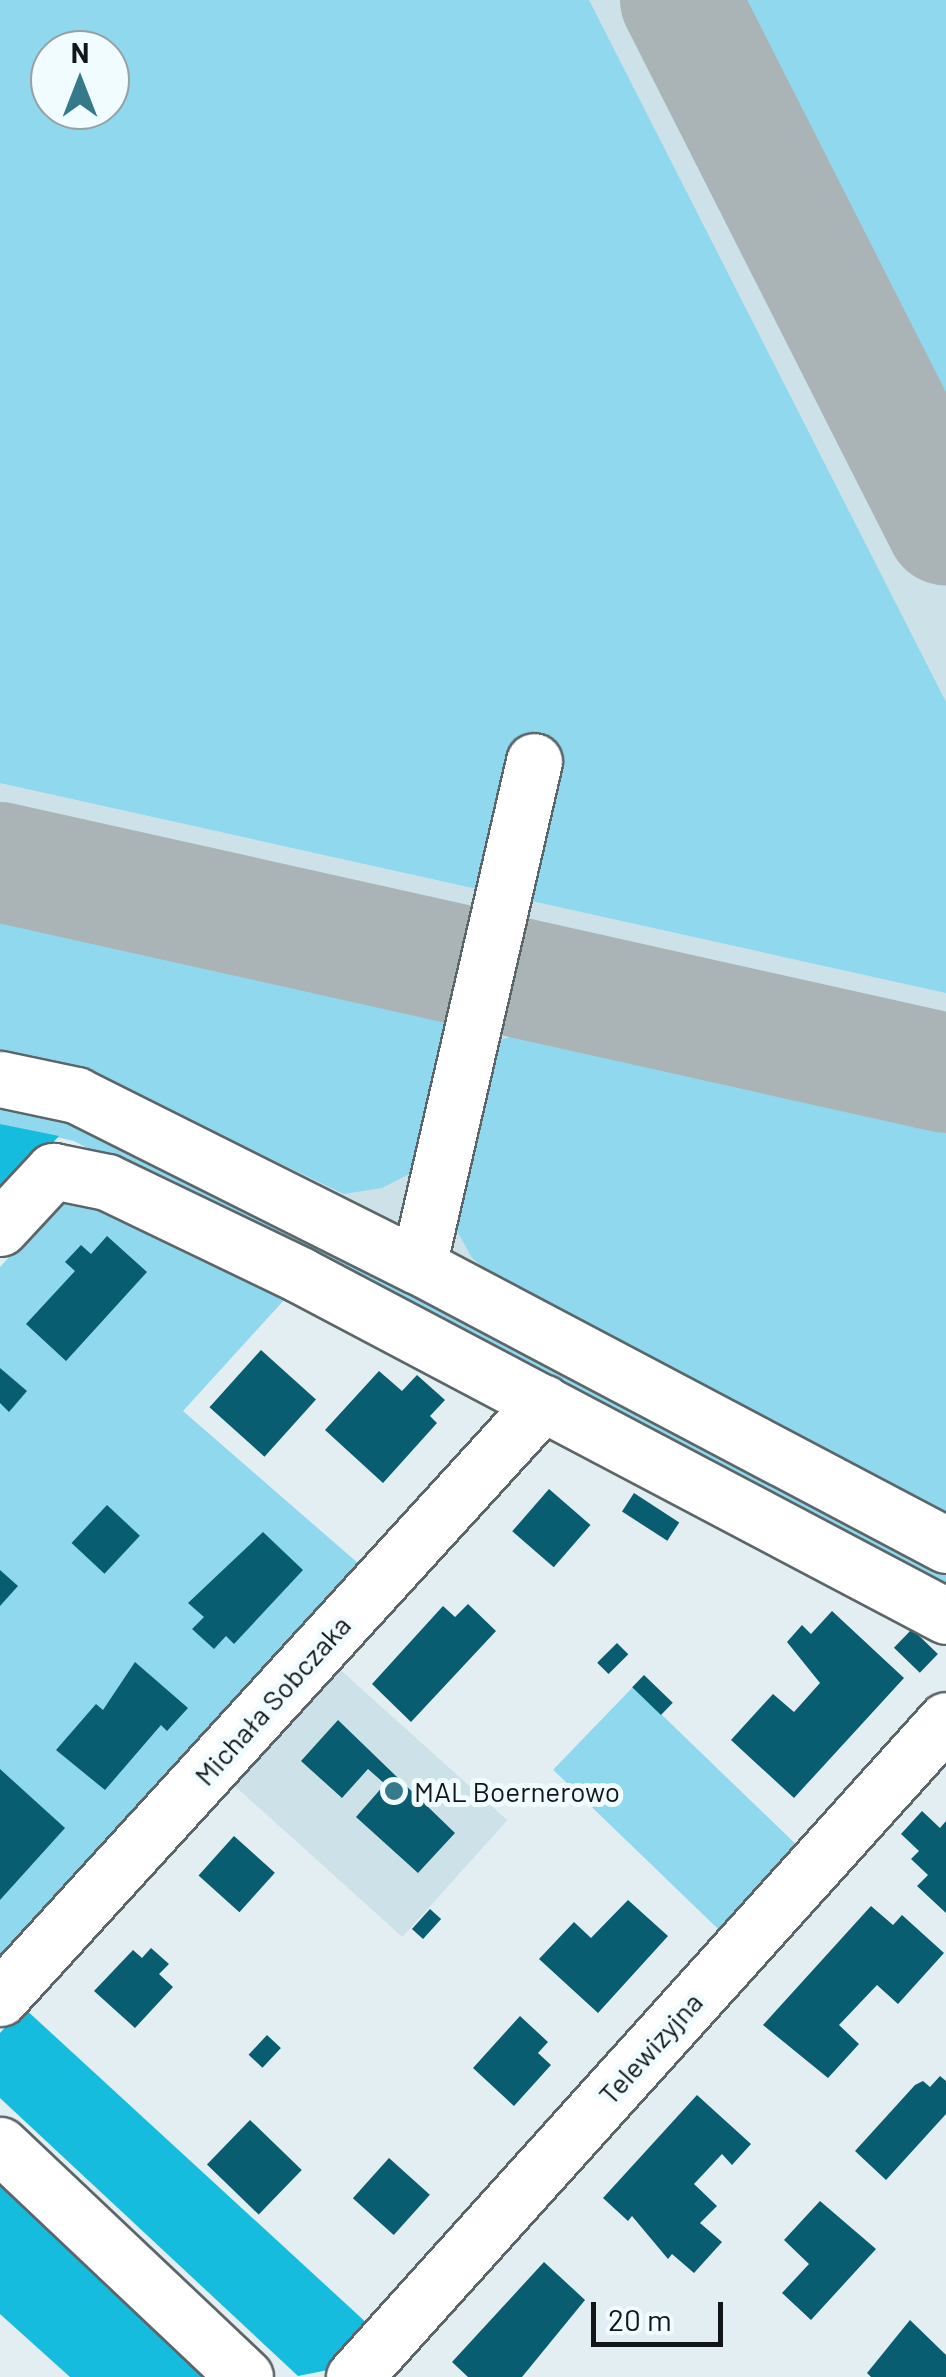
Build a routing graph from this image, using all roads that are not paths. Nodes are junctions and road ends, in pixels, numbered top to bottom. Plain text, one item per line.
1 (534, 761) dead end
2 (0, 1079) edge
3 (0, 1228) edge
4 (418, 1266) junction
5 (544, 1402) junction
6 (946, 1545) edge
7 (946, 1616) edge
8 (946, 1720) edge
9 (0, 1998) edge
10 (0, 2145) edge
11 (245, 2377) edge
12 (354, 2377) edge

1 - 4 street
2 - 4 street
3 - 5 street
4 - 6 street
5 - 7 street
5 - 9 street, Michała Sobczaka
8 - 12 street, Telewizyjna
10 - 11 street

